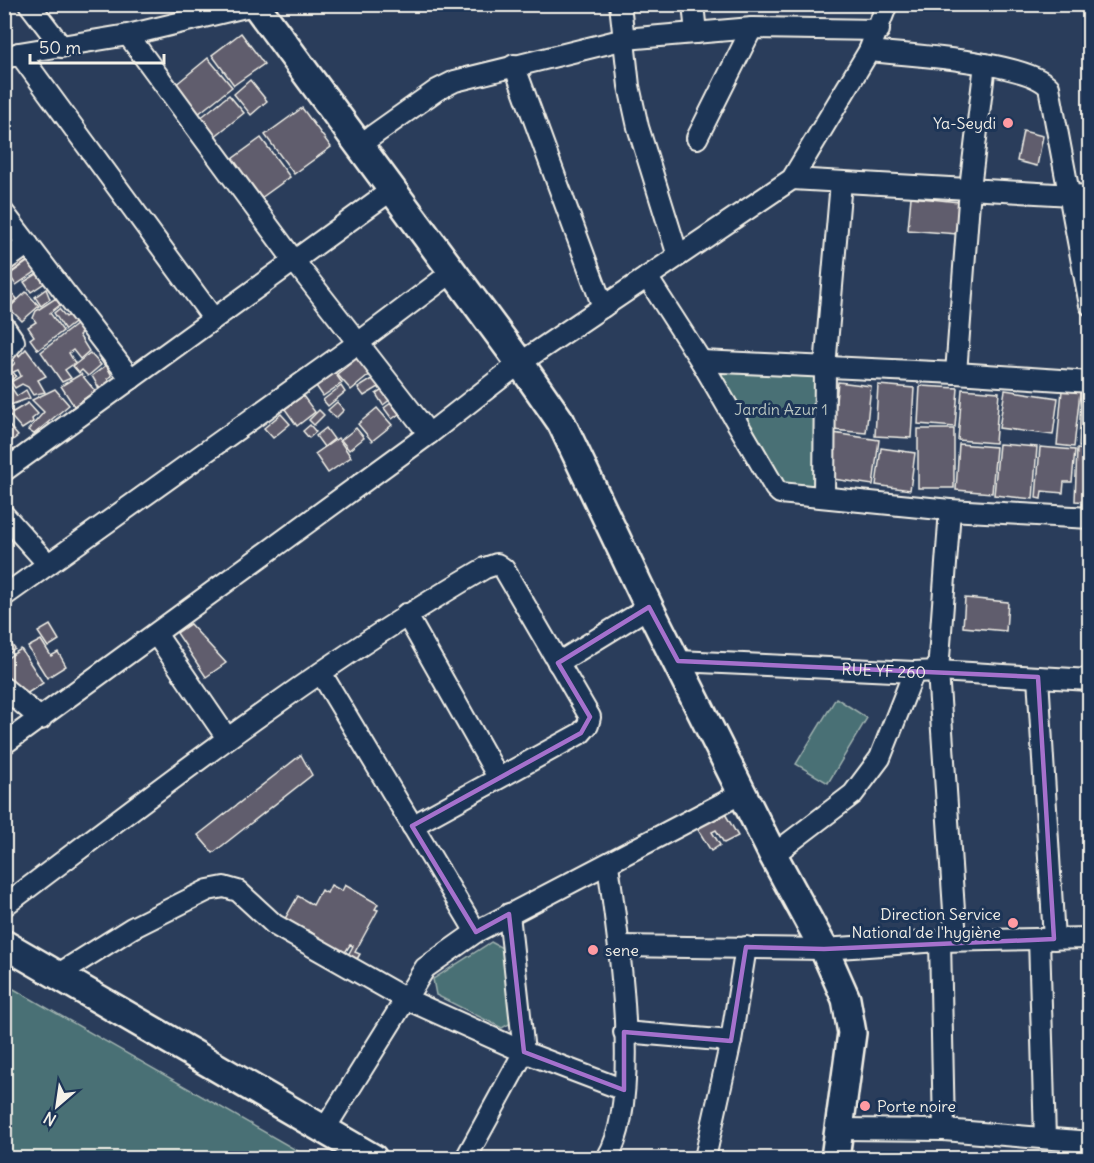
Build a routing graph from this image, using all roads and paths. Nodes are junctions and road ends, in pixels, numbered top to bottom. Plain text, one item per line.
1 (29, 4) edge
2 (620, 4) edge
3 (693, 4) edge
4 (887, 4) edge
5 (256, 5) edge
6 (752, 28) junction
7 (879, 30) junction
8 (696, 33) junction
9 (128, 35) junction
10 (625, 39) junction
11 (62, 47) junction
12 (869, 51) junction
13 (12, 56) edge
14 (514, 64) junction
15 (985, 64) junction
16 (697, 138) dead end
17 (358, 146) junction
18 (792, 179) junction
19 (841, 182) junction
20 (970, 188) junction
21 (393, 189) junction
22 (1069, 196) junction
23 (1089, 196) edge
24 (4, 213) edge
25 (28, 244) junction
26 (678, 256) junction
27 (4, 261) edge
28 (295, 262) junction
29 (451, 273) junction
30 (647, 277) junction
31 (1089, 305) edge
32 (603, 307) junction
33 (213, 318) junction
34 (4, 326) edge
35 (358, 343) junction
36 (4, 353) edge
37 (701, 361) junction
38 (520, 363) junction
39 (825, 367) junction
40 (956, 373) junction
41 (131, 380) junction
42 (1089, 382) edge
43 (429, 434) junction
44 (4, 471) edge
45 (824, 497) junction
46 (950, 510) junction
47 (4, 515) edge
48 (1089, 518) edge
49 (47, 563) junction
50 (4, 596) edge
51 (649, 607) junction
52 (406, 614) junction
53 (156, 634) junction
54 (678, 661) junction
55 (558, 663) junction
56 (938, 671) junction
57 (914, 672) junction
58 (321, 673) junction
59 (1038, 677) junction
60 (1089, 680) edge
61 (4, 688) edge
62 (41, 719) junction
63 (227, 738) junction
64 (4, 744) edge
65 (498, 777) junction
66 (744, 792) junction
67 (412, 826) junction
68 (773, 855) junction
69 (608, 865) junction
70 (4, 906) edge
71 (509, 914) junction
72 (476, 932) junction
73 (1089, 938) edge
74 (1046, 939) junction
75 (948, 940) junction
76 (4, 944) edge
77 (620, 946) junction
78 (746, 947) junction
79 (825, 949) junction
80 (57, 975) junction
81 (404, 998) junction
82 (624, 1032) junction
83 (730, 1041) junction
84 (524, 1052) junction
85 (624, 1090) junction
86 (840, 1129) junction
87 (324, 1130) junction
88 (944, 1130) junction
89 (1044, 1138) junction
90 (1089, 1142) edge
91 (612, 1157) edge
92 (373, 1158) edge
93 (466, 1158) edge
94 (705, 1158) edge
95 (835, 1158) edge

1 - 11 street
2 - 10 street
3 - 8 street
4 - 7 street
5 - 9 street
5 - 17 street
6 - 7 street
6 - 8 street
6 - 16 street
7 - 12 street
8 - 10 street
9 - 11 street
9 - 28 street
10 - 14 street
10 - 26 street
11 - 13 street
12 - 15 street
12 - 18 street
13 - 33 street
14 - 17 street
14 - 32 street
15 - 20 street
15 - 22 street
17 - 21 street
18 - 19 street
18 - 26 street
19 - 20 street
19 - 39 street
20 - 22 street
20 - 40 street
21 - 28 street
21 - 29 street
22 - 23 street
22 - 31 street
24 - 25 street
25 - 27 street
25 - 41 street
26 - 30 street
28 - 33 street
28 - 35 street
29 - 35 street
29 - 38 street
30 - 32 street
30 - 37 street
32 - 38 street
33 - 41 street
34 - 36 street
35 - 43 street
35 - 49 street
37 - 39 street
37 - 45 street
38 - 43 street
38 - 51 street
39 - 40 street
39 - 45 street
40 - 42 street
41 - 44 street
43 - 53 street
45 - 46 street
46 - 48 street
46 - 56 street
47 - 49 street
49 - 50 street
51 - 54 street
51 - 55 street
52 - 55 street
52 - 58 street
52 - 65 street
53 - 62 street
53 - 63 street
54 - 57 street, RUE YF 260
54 - 66 street
55 - 65 street
56 - 57 street, RUE YF 260
56 - 59 street, RUE YF 260
56 - 75 street
57 - 68 street
58 - 63 street
58 - 67 street
59 - 60 street, RUE YF 260
59 - 74 street
61 - 62 street
62 - 64 street
63 - 70 street
65 - 67 street
66 - 68 street
66 - 69 street
67 - 72 street
68 - 79 street
69 - 71 street
69 - 77 street
71 - 72 street
71 - 84 street
72 - 81 street
73 - 74 street
74 - 75 street
74 - 89 street
75 - 79 street
75 - 88 street
76 - 80 street
77 - 78 street
77 - 82 street
78 - 79 street
78 - 83 street
79 - 86 street
80 - 81 street
80 - 87 street
81 - 84 street
81 - 87 street
82 - 83 street
82 - 85 street
83 - 94 street
84 - 85 street
84 - 93 street
85 - 91 street
86 - 88 street
86 - 95 street
87 - 92 street
88 - 89 street
89 - 90 street

